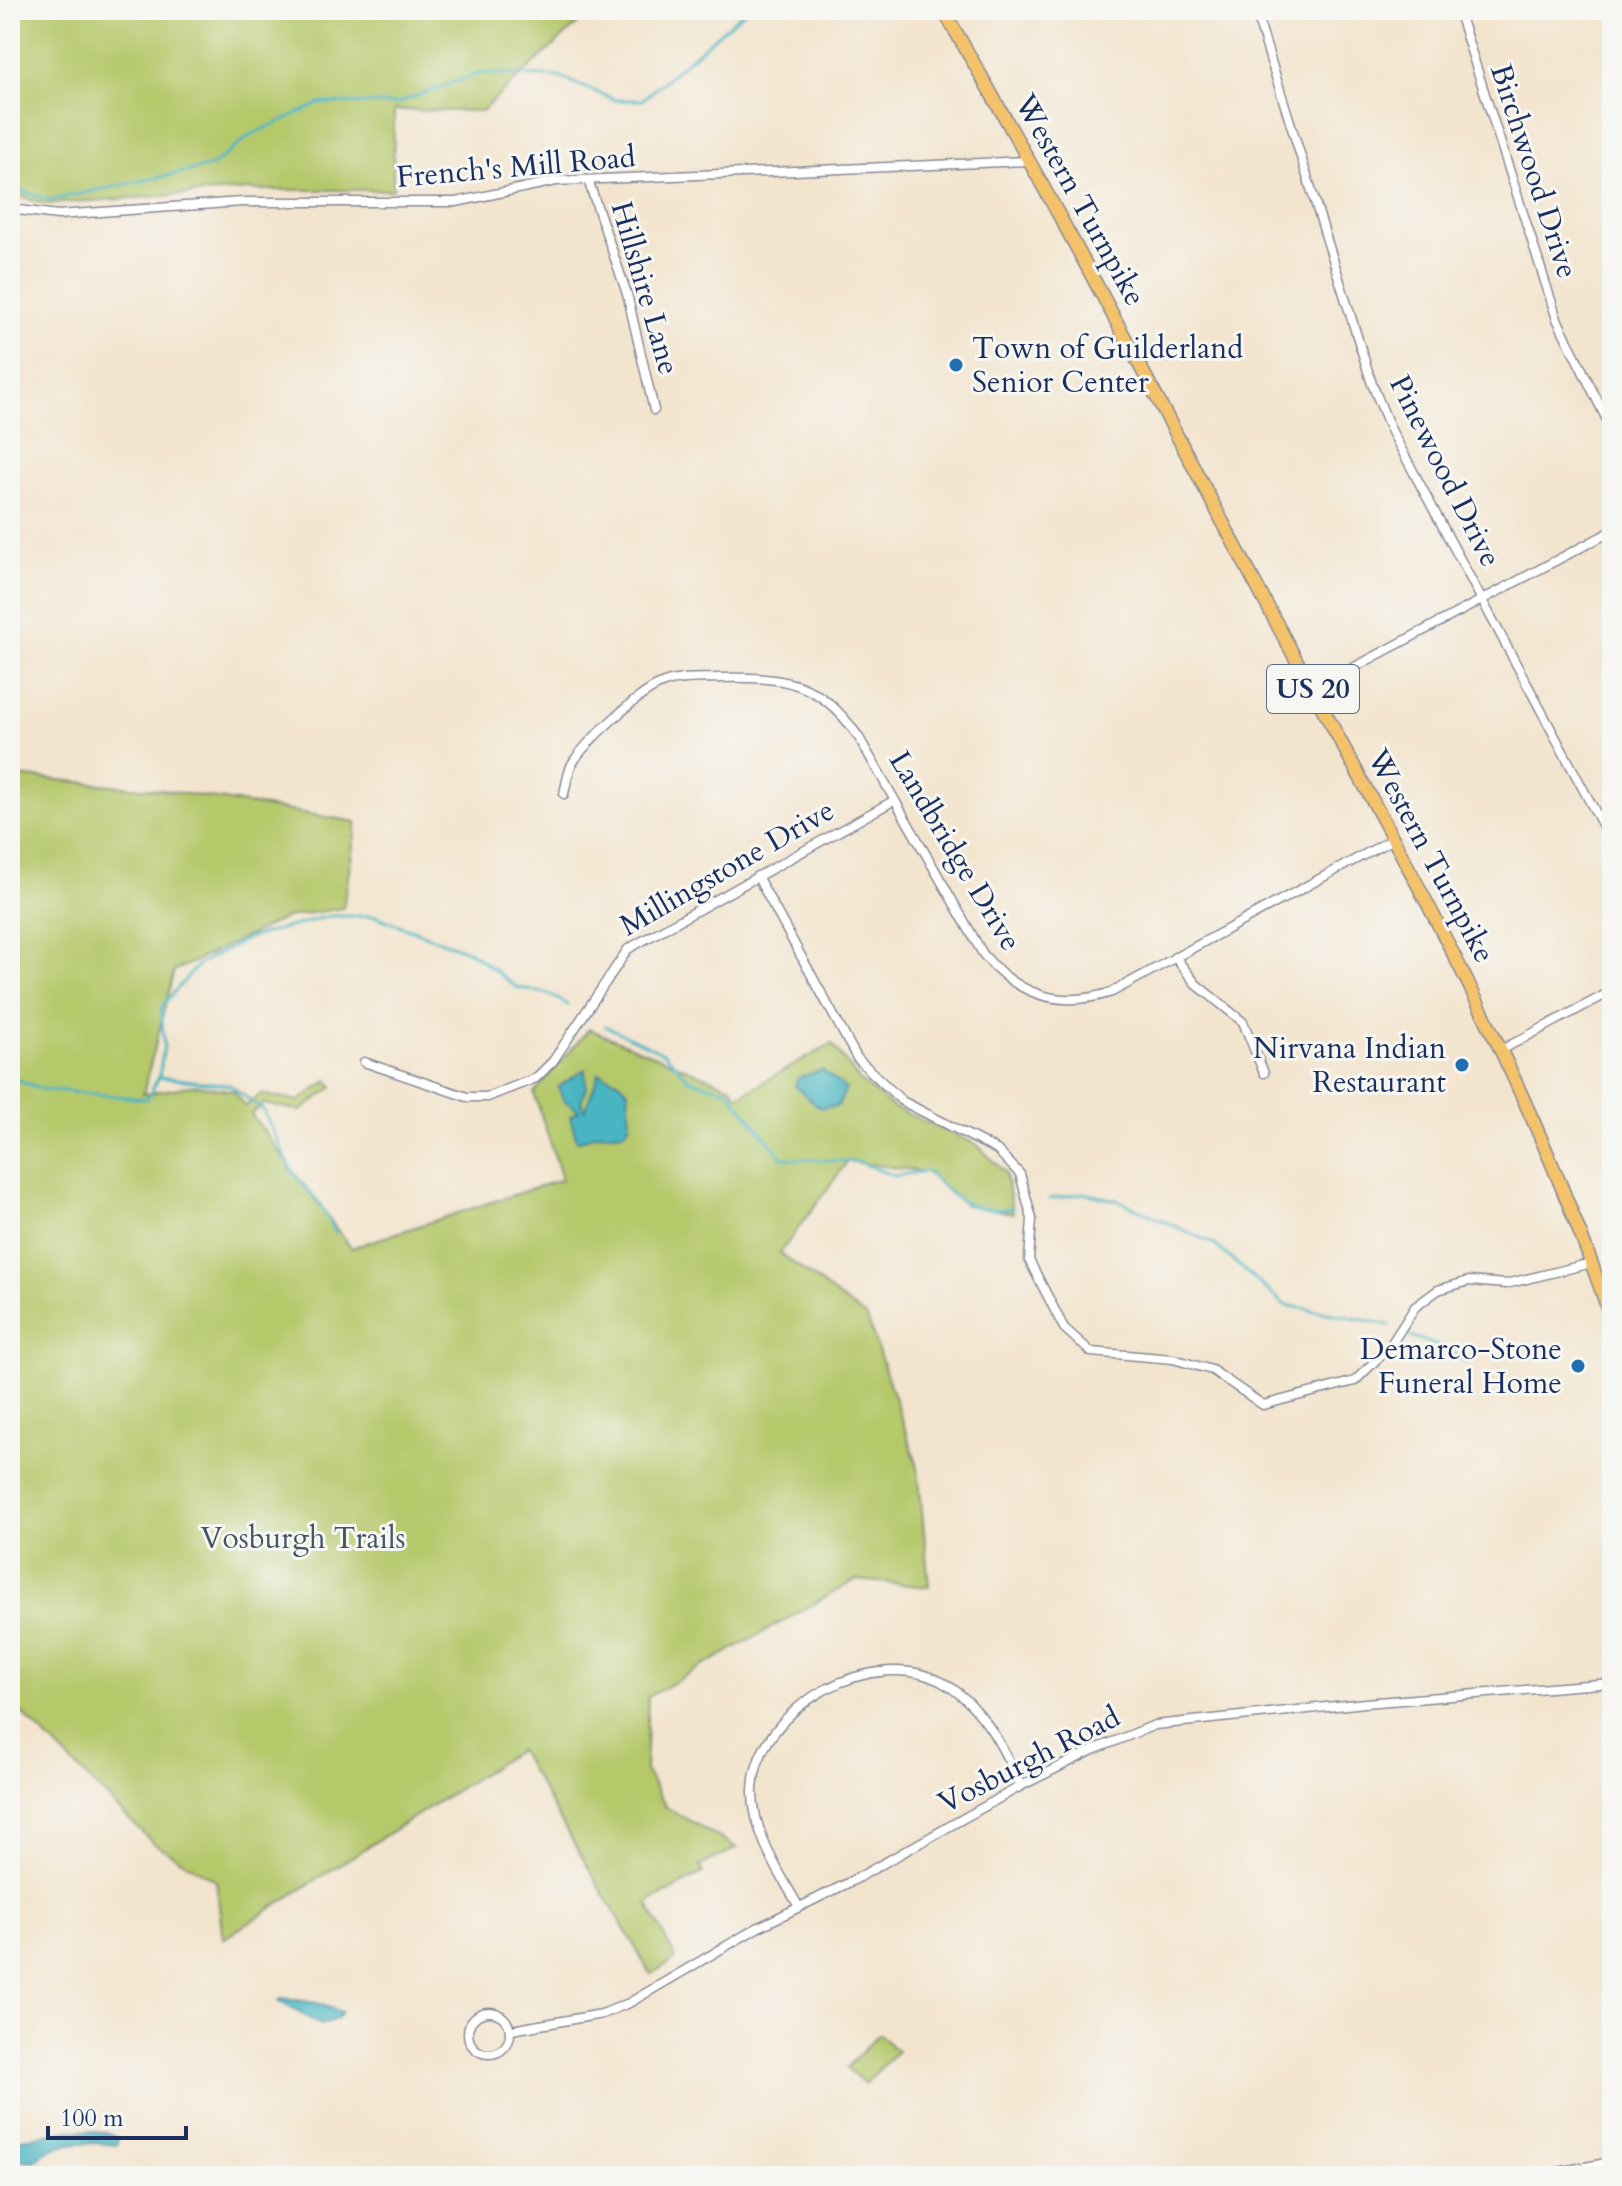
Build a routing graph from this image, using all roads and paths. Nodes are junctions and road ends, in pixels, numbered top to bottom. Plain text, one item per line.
1 (943, 10) edge
2 (1255, 10) edge
3 (1458, 10) edge
4 (1028, 161) junction
5 (588, 180) junction
6 (10, 209) edge
7 (654, 410) dead end
8 (1612, 430) edge
9 (1612, 531) edge
10 (1483, 597) junction
11 (1313, 689) junction
12 (564, 794) dead end
13 (893, 801) junction
14 (1393, 839) junction
15 (1612, 843) edge
16 (757, 876) junction
17 (1175, 957) junction
18 (1612, 991) edge
19 (1503, 1049) junction
20 (364, 1062) dead end
21 (1264, 1073) dead end
22 (1592, 1263) junction
23 (1612, 1321) edge
24 (1612, 1683) edge
25 (1021, 1786) junction
26 (799, 1907) junction
27 (512, 2030) junction
28 (1612, 2162) edge
29 (1536, 2176) edge

1 - 4 main road, Western Turnpike / US 20
2 - 10 street, Pinewood Drive
3 - 8 street, Birchwood Drive
4 - 5 street, French's Mill Road
4 - 11 main road, Western Turnpike / US 20
5 - 6 street, French's Mill Road
5 - 7 street, Hillshire Lane
9 - 10 street
10 - 11 street
10 - 15 street, Pinewood Drive
11 - 14 main road, Western Turnpike / US 20
12 - 13 street, Landbridge Drive
13 - 16 street, Millingstone Drive
13 - 17 street, Landbridge Drive
14 - 17 street, Landbridge Drive
14 - 19 main road, Western Turnpike / US 20
16 - 20 street, Millingstone Drive
16 - 22 street
17 - 21 street
18 - 19 street
19 - 22 main road, Western Turnpike / US 20
22 - 23 main road, Western Turnpike / US 20
24 - 25 street, Vosburgh Road
25 - 26 street, Vosburgh Road
25 - 26 street
26 - 27 street, Vosburgh Road
27 - 27 street, Vosburgh Road
28 - 29 street

